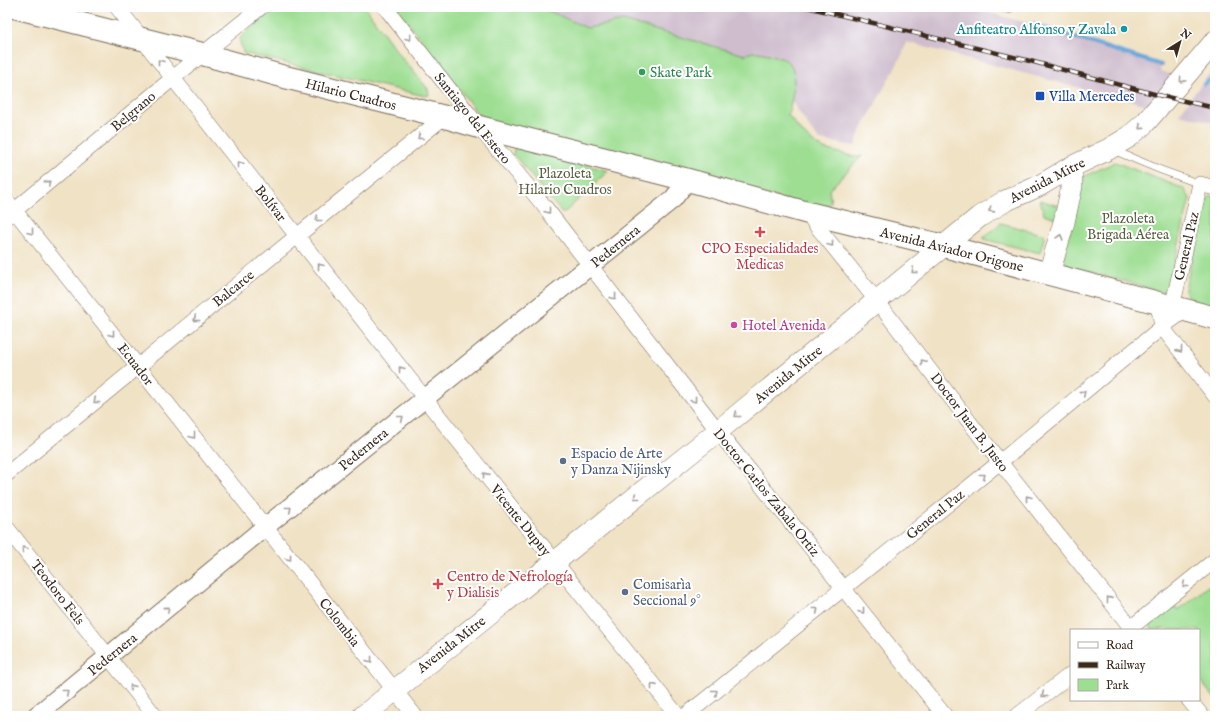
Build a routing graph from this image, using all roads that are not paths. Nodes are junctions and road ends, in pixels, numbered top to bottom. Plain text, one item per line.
1 (14, 7) edge
2 (117, 7) edge
3 (261, 7) edge
4 (385, 7) edge
5 (998, 7) edge
6 (1009, 10) dead end
7 (142, 40) junction
8 (1215, 41) edge
9 (202, 54) junction
10 (172, 78) junction
11 (453, 110) junction
12 (479, 127) junction
13 (1110, 148) junction
14 (1071, 167) junction
15 (688, 180) junction
16 (1200, 184) junction
17 (1215, 188) edge
18 (9, 210) edge
19 (808, 213) junction
20 (297, 236) junction
21 (944, 246) junction
22 (590, 266) junction
23 (1049, 274) junction
24 (877, 301) junction
25 (1171, 307) junction
26 (1215, 318) edge
27 (1162, 327) junction
28 (138, 366) junction
29 (1215, 396) edge
30 (425, 399) junction
31 (718, 431) junction
32 (1000, 462) junction
33 (7, 474) edge
34 (265, 527) junction
35 (7, 528) edge
36 (1215, 560) edge
37 (555, 562) junction
38 (844, 588) junction
39 (1131, 629) edge
40 (109, 657) junction
41 (1070, 675) edge
42 (394, 690) junction
43 (1190, 701) edge
44 (36, 716) edge
45 (155, 716) edge
46 (363, 716) edge
47 (415, 716) edge
48 (678, 716) edge
49 (684, 716) edge
50 (944, 716) edge
51 (1018, 716) edge
52 (1202, 716) edge

1 - 7 main road, Hilario Cuadros
2 - 7 street, Bolívar
3 - 9 street, Belgrano
4 -> 11 street, Santiago del Estero
5 - 6 lane
7 - 9 main road, Hilario Cuadros
10 -> 7 street, Bolívar
8 -> 13 main road, Avenida Mitre
9 - 10 street, Belgrano
9 - 11 main road, Hilario Cuadros
18 -> 10 street, Belgrano
20 -> 10 street, Bolívar
11 - 12 main road, Hilario Cuadros
11 -> 20 street, Balcarce
12 - 15 main road, Hilario Cuadros
12 -> 22 street, Santiago del Estero
13 - 14 main road, Avenida Mitre
13 - 16 lane
14 -> 21 main road, Avenida Mitre
23 -> 14 main road
15 - 19 main road, Avenida Aviador Origone
15 - 22 street, Pedernera
16 - 17 street
16 - 25 street, General Paz
18 -> 28 street, Ecuador
19 - 21 main road, Avenida Aviador Origone
19 -> 24 street, Doctor Juan B. Justo
20 -> 28 street, Balcarce
30 -> 20 street, Bolívar
21 - 23 main road, Avenida Aviador Origone
21 -> 24 main road, Avenida Mitre
22 - 30 street, Pedernera
22 -> 31 street, Doctor Carlos Zabala Ortiz
23 - 25 main road, Avenida Aviador Origone
24 -> 31 main road, Avenida Mitre
32 -> 24 street, Doctor Juan B. Justo
25 - 26 main road, Avenida Aviador Origone
25 - 27 street, General Paz
25 - 27 street
27 -> 29 street
32 -> 27 street, General Paz
28 -> 33 street, Balcarce
28 -> 34 street, Ecuador
34 -> 30 street, Pedernera
37 -> 30 street, Vicente Dupuy
31 -> 37 main road, Avenida Mitre
31 - 38 street, Doctor Carlos Zabala Ortiz
38 -> 32 street, General Paz
39 -> 32 street, Doctor Juan B. Justo
40 -> 34 street, Pedernera
34 -> 42 street, Colombia
40 -> 35 street, Teodoro Fels
36 -> 39 street
37 - 42 main road, Avenida Mitre
48 -> 37 street, Vicente Dupuy
49 -> 38 street, General Paz
38 -> 50 street, Doctor Carlos Zabala Ortiz
44 -> 40 street, Pedernera
45 -> 40 street, Teodoro Fels
41 -> 51 street
42 - 46 main road, Avenida Mitre
42 - 47 street, Colombia
43 - 52 street

